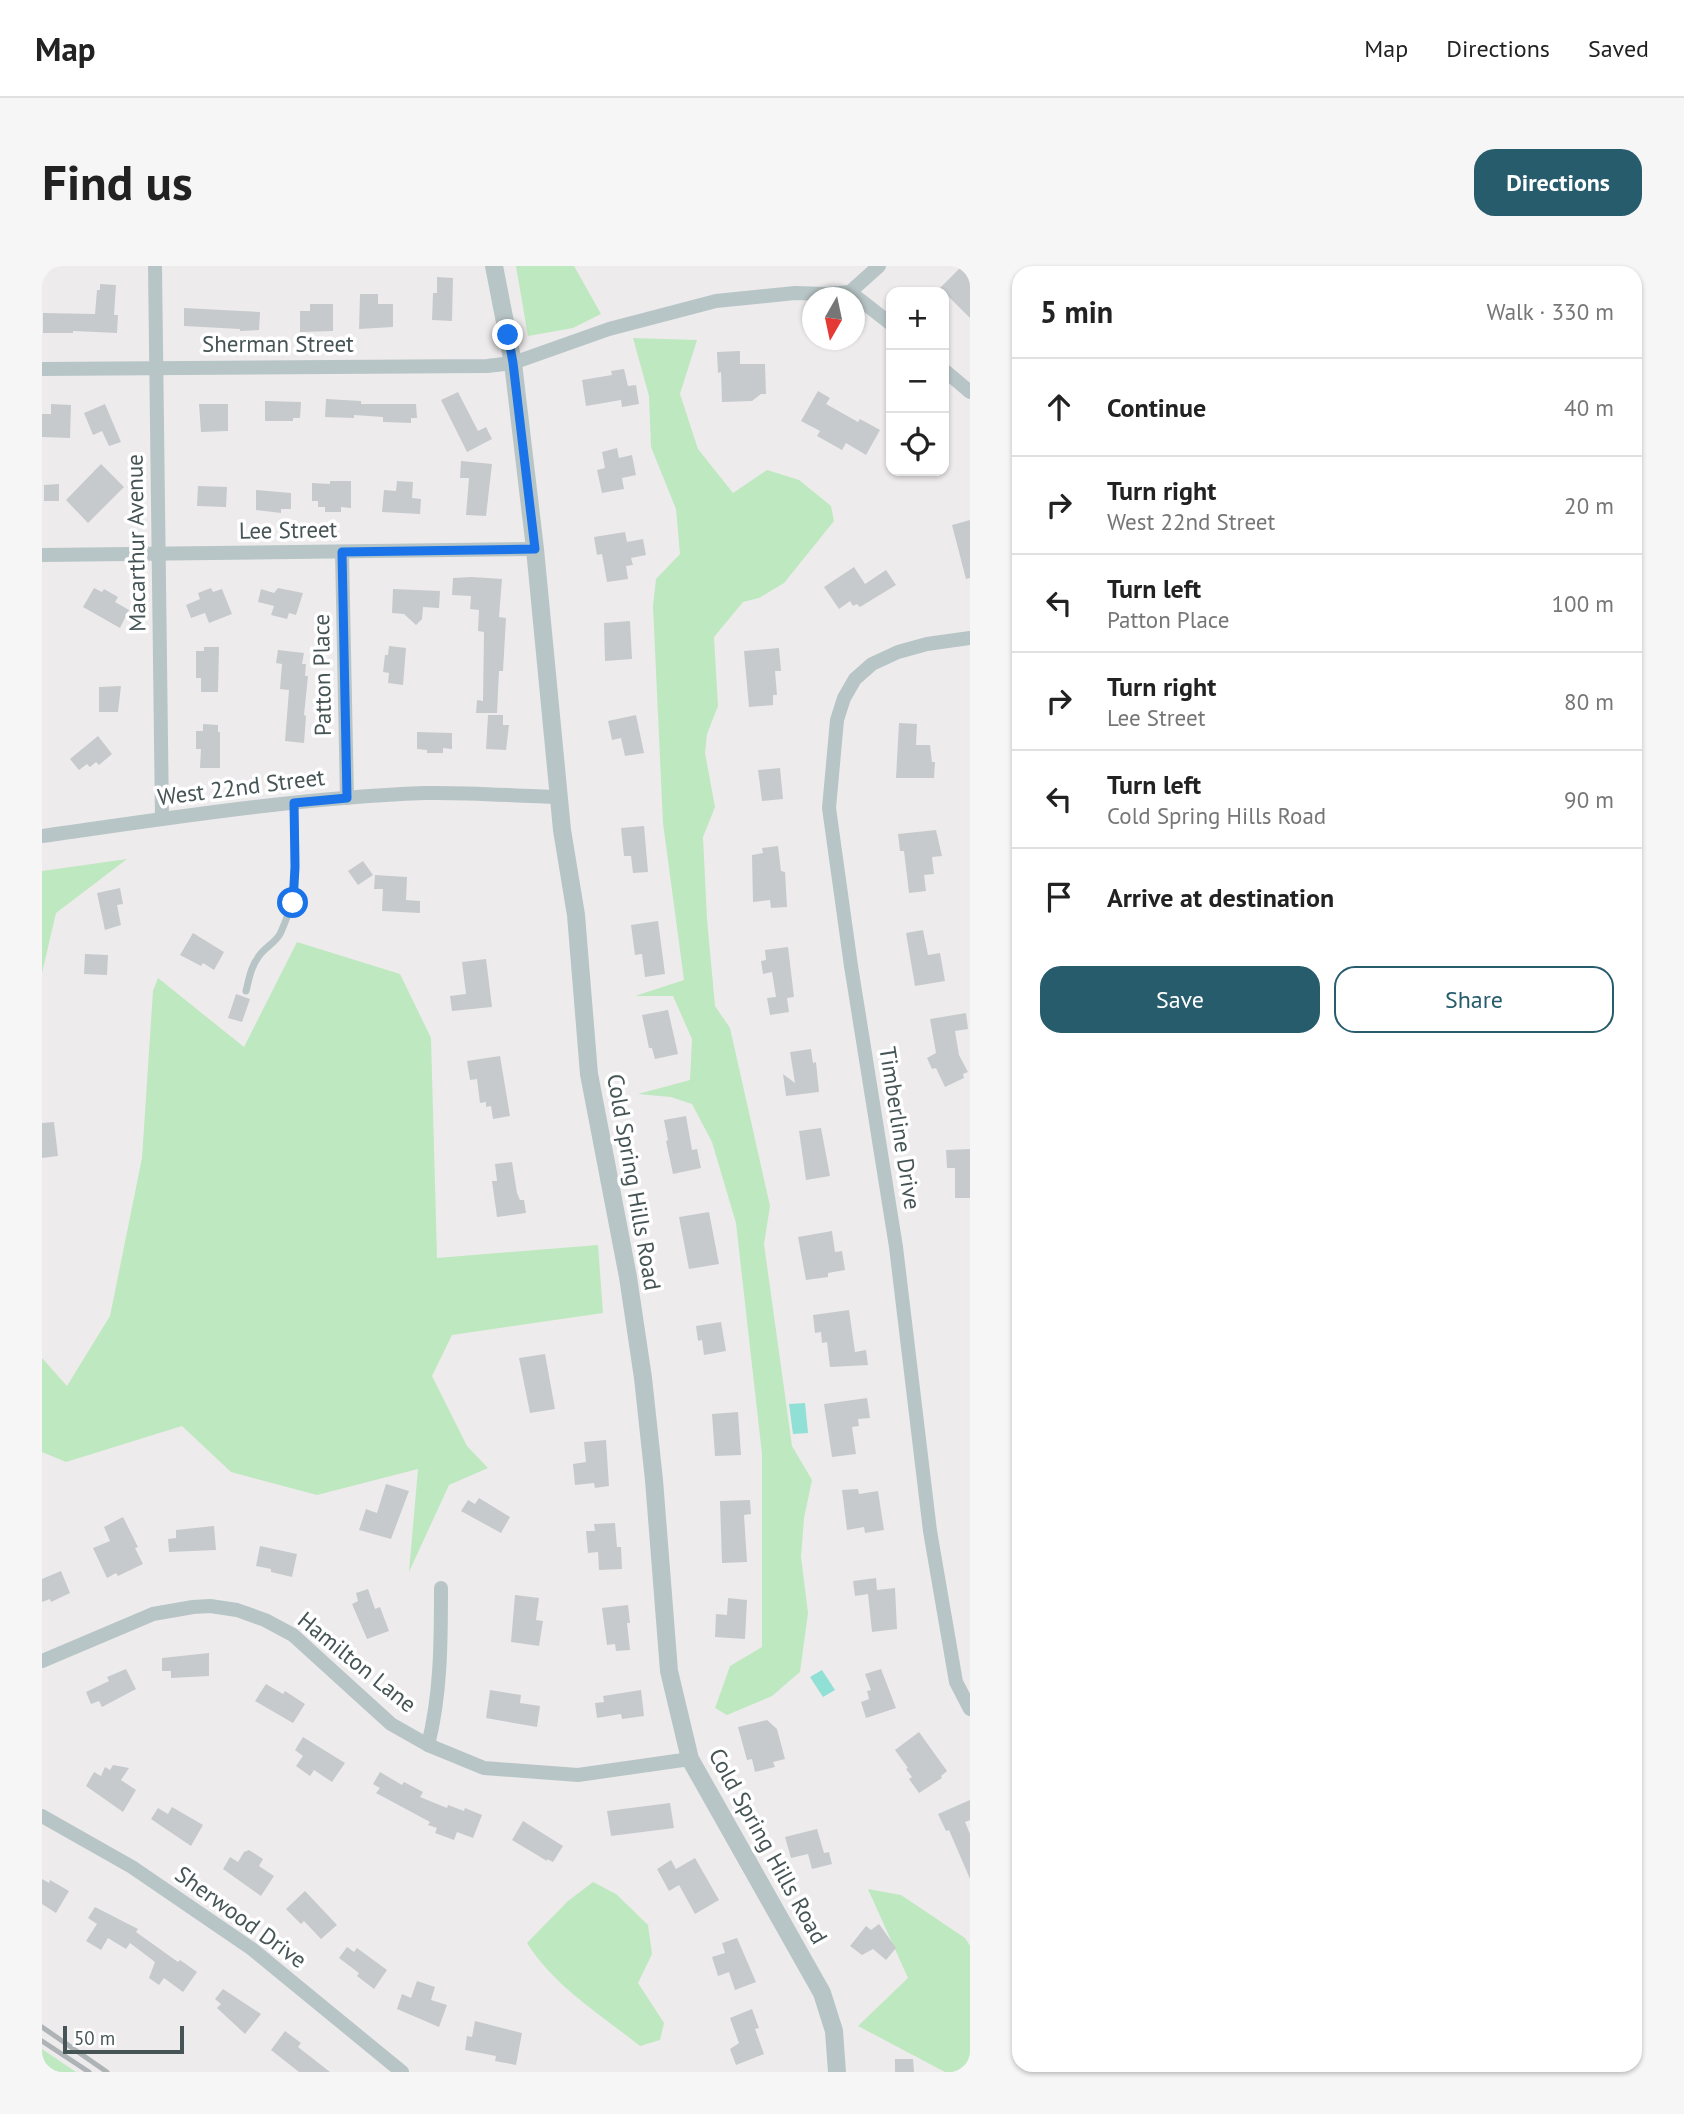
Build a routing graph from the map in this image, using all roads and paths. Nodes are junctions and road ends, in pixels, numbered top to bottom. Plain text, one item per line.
1 (155, 266) edge
2 (494, 266) edge
3 (879, 266) edge
4 (856, 287) edge
5 (802, 293) edge
6 (865, 304) edge
7 (886, 320) edge
8 (513, 363) junction
9 (156, 367) junction
10 (42, 369) edge
11 (949, 374) edge
12 (970, 392) edge
13 (535, 549) junction
14 (342, 552) junction
15 (42, 555) edge
16 (159, 555) junction
17 (970, 638) edge
18 (558, 797) junction
19 (347, 798) junction
20 (294, 803) junction
21 (162, 819) junction
22 (42, 836) edge
23 (246, 991) dead end
24 (441, 1588) dead end
25 (42, 1661) edge
26 (970, 1709) edge
27 (428, 1745) junction
28 (690, 1759) junction
29 (42, 1816) edge
30 (402, 2072) edge
31 (837, 2072) edge

1 - 9 street, Macarthur Avenue
2 - 8 street, Cold Spring Hills Road
3 - 4 street
5 - 8 street, Sherman Street
6 - 7 street
8 - 9 street, Sherman Street
8 - 13 street, Cold Spring Hills Road
9 - 10 street, Sherman Street
9 - 16 street, Macarthur Avenue
11 - 12 street
13 - 14 street, Lee Street
13 - 18 street, Cold Spring Hills Road
14 - 16 street, Lee Street
14 - 19 street, Patton Place
15 - 16 street, Lee Street
16 - 21 street, Macarthur Avenue
17 - 26 street, Timberline Drive
18 - 19 street, West 22nd Street
18 - 28 street, Cold Spring Hills Road
19 - 20 street, West 22nd Street
20 - 21 street, West 22nd Street
20 - 23 lane
21 - 22 street, West 22nd Street
24 - 27 street
25 - 27 street, Hamilton Lane
27 - 28 street, Hamilton Lane
28 - 31 street, Cold Spring Hills Road
29 - 30 street, Sherwood Drive

